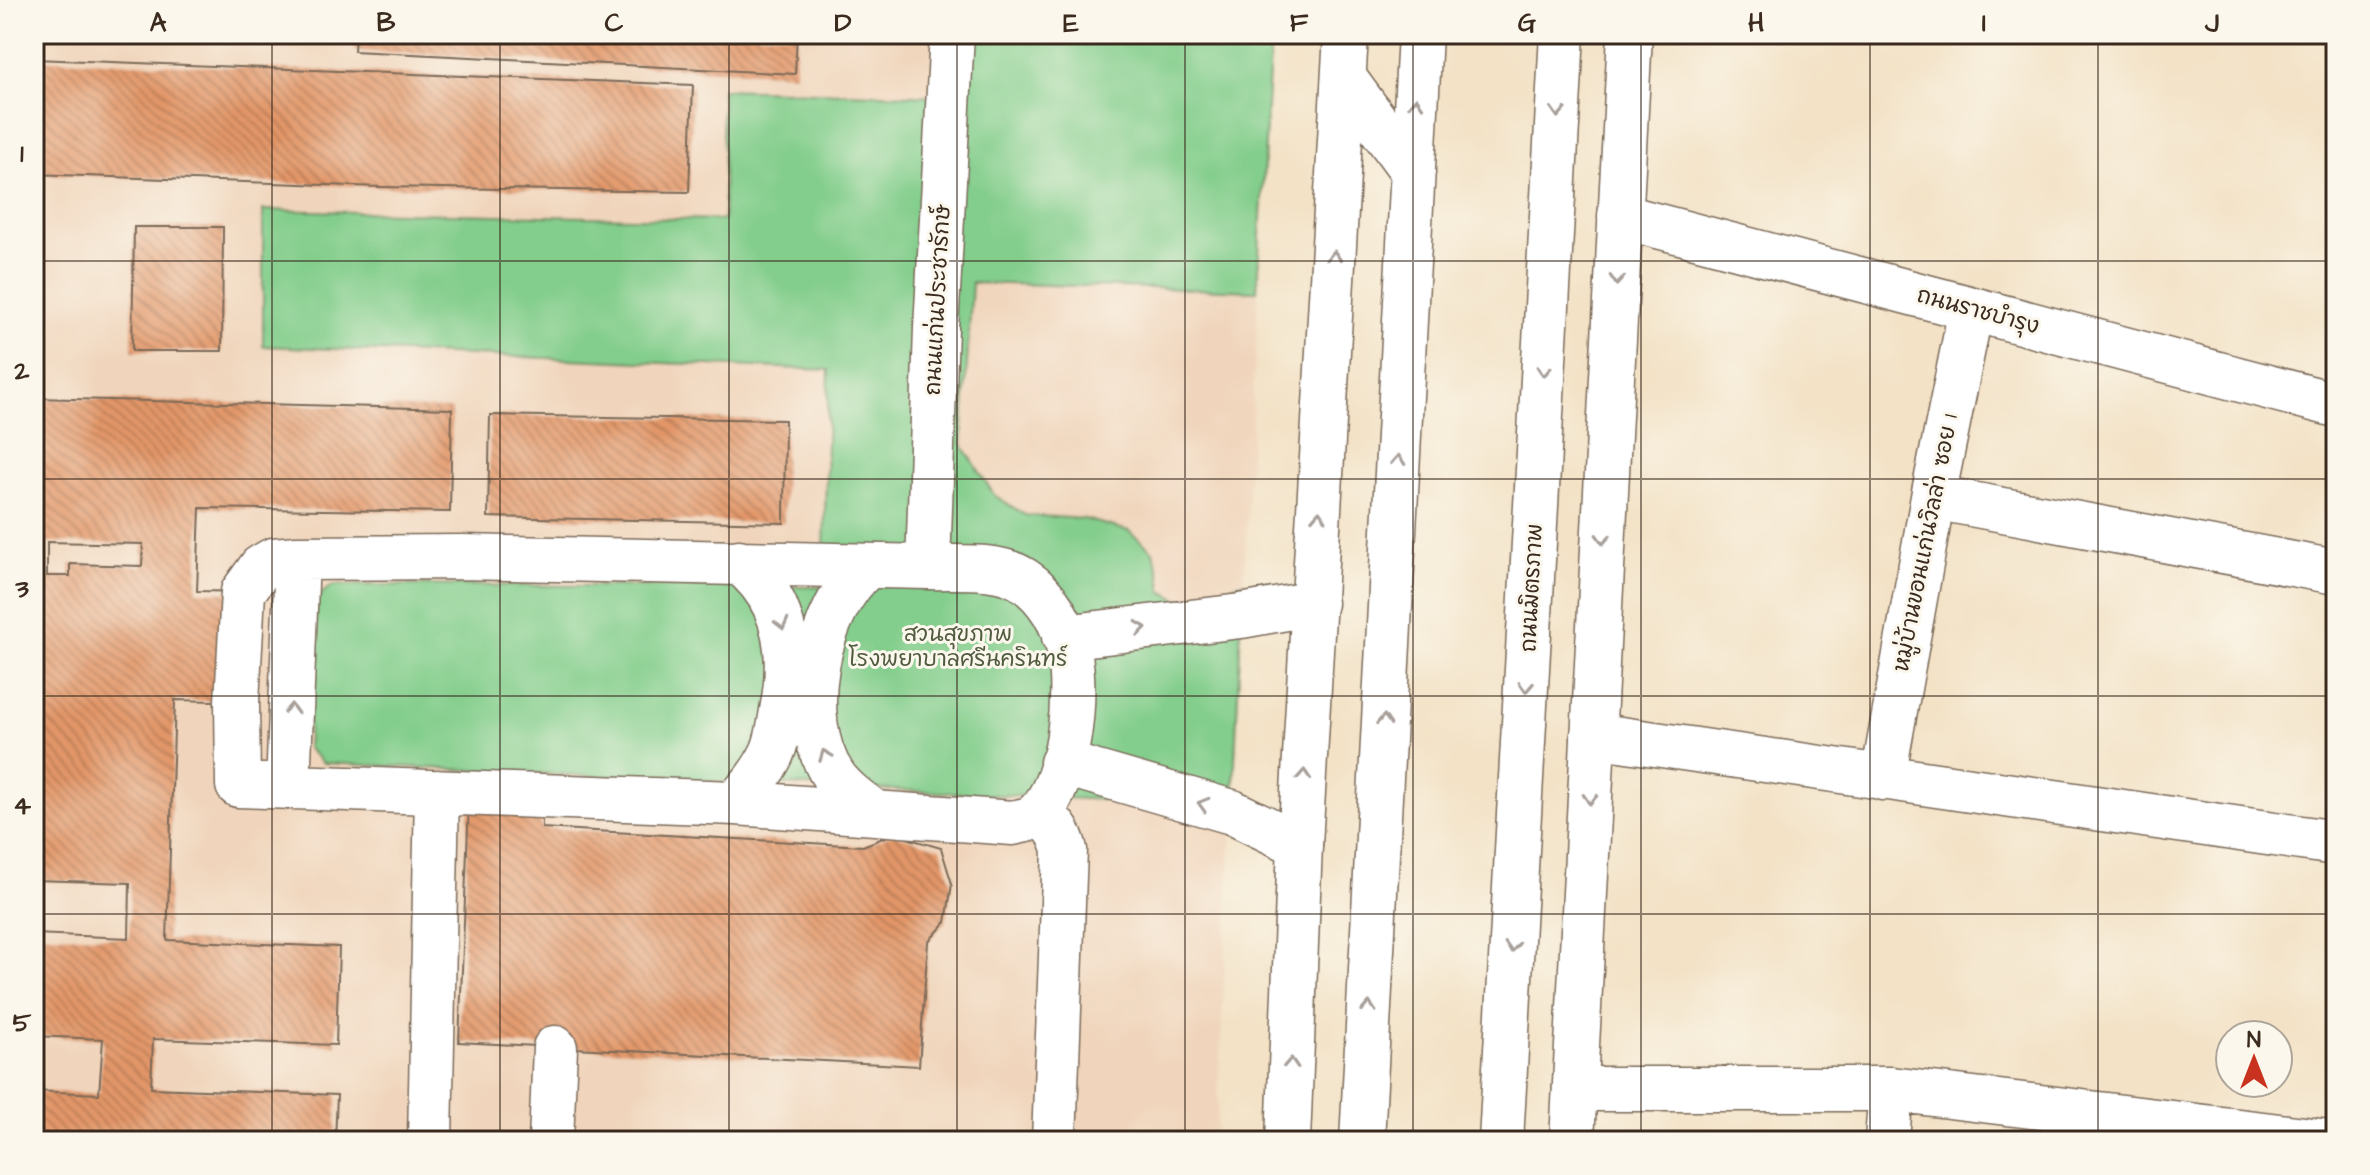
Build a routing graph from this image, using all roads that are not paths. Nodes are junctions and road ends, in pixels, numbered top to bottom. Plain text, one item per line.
1 (952, 34) edge
2 (1346, 34) edge
3 (1420, 34) edge
4 (1562, 34) edge
5 (1630, 34) edge
6 (1344, 78) junction
7 (1413, 172) junction
8 (1620, 216) junction
9 (1971, 309) junction
10 (2336, 405) edge
11 (1933, 497) junction
12 (739, 562) junction
13 (868, 566) junction
14 (928, 567) junction
15 (2336, 572) edge
16 (1315, 603) junction
17 (1064, 637) junction
18 (1593, 735) junction
19 (1062, 763) junction
20 (1883, 778) junction
21 (437, 792) junction
22 (736, 803) junction
23 (874, 812) junction
24 (1039, 812) junction
25 (2336, 843) edge
26 (1300, 845) junction
27 (555, 1048) dead end
28 (1575, 1089) junction
29 (1891, 1089) junction
30 (2150, 1130) edge
31 (430, 1141) edge
32 (551, 1141) edge
33 (1054, 1141) edge
34 (1288, 1141) edge
35 (1362, 1141) edge
36 (1501, 1141) edge
37 (1572, 1141) edge
38 (1887, 1141) edge
39 (2321, 1141) edge

1 - 14 main road, ถนนแก่นประชารักษ์
2 - 6 main road
7 -> 3 main road
4 -> 36 main road, ถนนมิตรภาพ
5 - 8 main road
6 - 7 main road
16 -> 6 main road
35 -> 7 main road
8 - 9 main road, ถนนราชบำรุง
8 -> 18 main road
9 - 10 main road, ถนนราชบำรุง
9 - 11 main road, หมู่บ้านขอนแก่นวิลล่า ซอย 1
11 - 15 main road
11 - 20 main road, หมู่บ้านขอนแก่นวิลล่า ซอย 1
12 - 13 main road
21 -> 12 main road
12 -> 22 main road
13 - 14 main road
23 -> 13 main road
14 - 17 main road
17 -> 16 main road
26 -> 16 main road
17 - 19 main road
18 - 20 main road
18 -> 28 main road
19 - 24 main road
26 -> 19 main road
20 - 25 main road
21 - 22 main road
21 - 31 main road
22 - 23 main road
23 - 24 main road
24 - 33 main road
34 -> 26 main road
27 - 32 main road
28 - 29 main road
28 - 37 main road
29 - 30 main road
29 - 38 main road
30 - 39 main road

